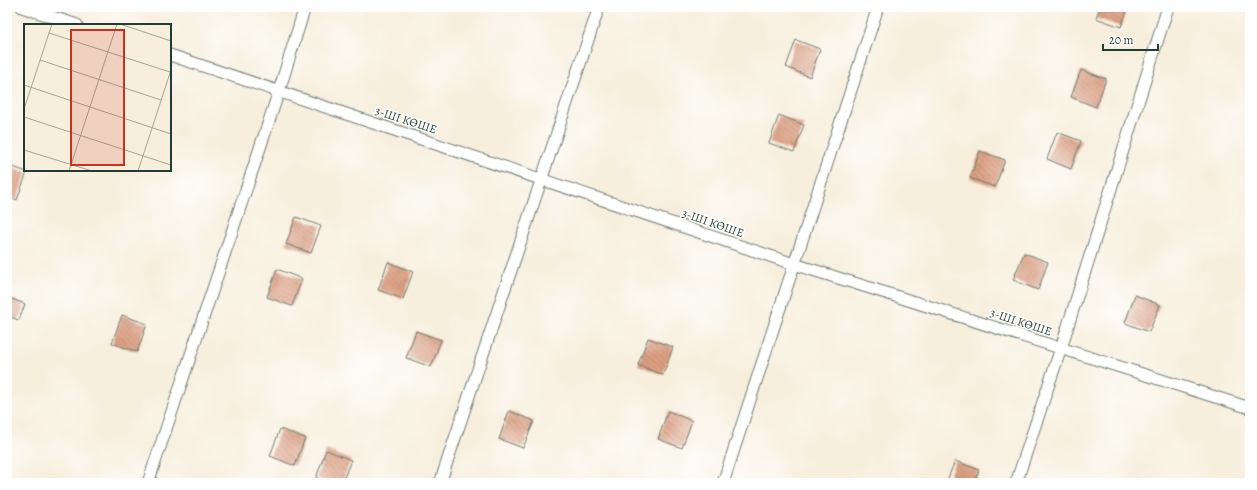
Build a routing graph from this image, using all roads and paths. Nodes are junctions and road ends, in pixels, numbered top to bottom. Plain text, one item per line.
1 (22, 7) edge
2 (305, 7) edge
3 (599, 7) edge
4 (878, 7) edge
5 (1168, 7) edge
6 (74, 24) edge
7 (171, 55) edge
8 (279, 91) junction
9 (542, 179) junction
10 (794, 264) junction
11 (1061, 348) junction
12 (1250, 408) edge
13 (148, 483) edge
14 (440, 483) edge
15 (723, 483) edge
16 (1016, 483) edge

1 - 6 lane
2 - 8 lane
3 - 9 lane
4 - 10 lane
5 - 11 lane
7 - 8 lane, 3-ШІ КӨШЕ
8 - 9 lane, 3-ШІ КӨШЕ
8 - 13 lane
9 - 10 lane, 3-ШІ КӨШЕ
9 - 14 lane
10 - 11 lane, 3-ШІ КӨШЕ
10 - 15 lane
11 - 12 lane, 3-ШІ КӨШЕ
11 - 16 lane

